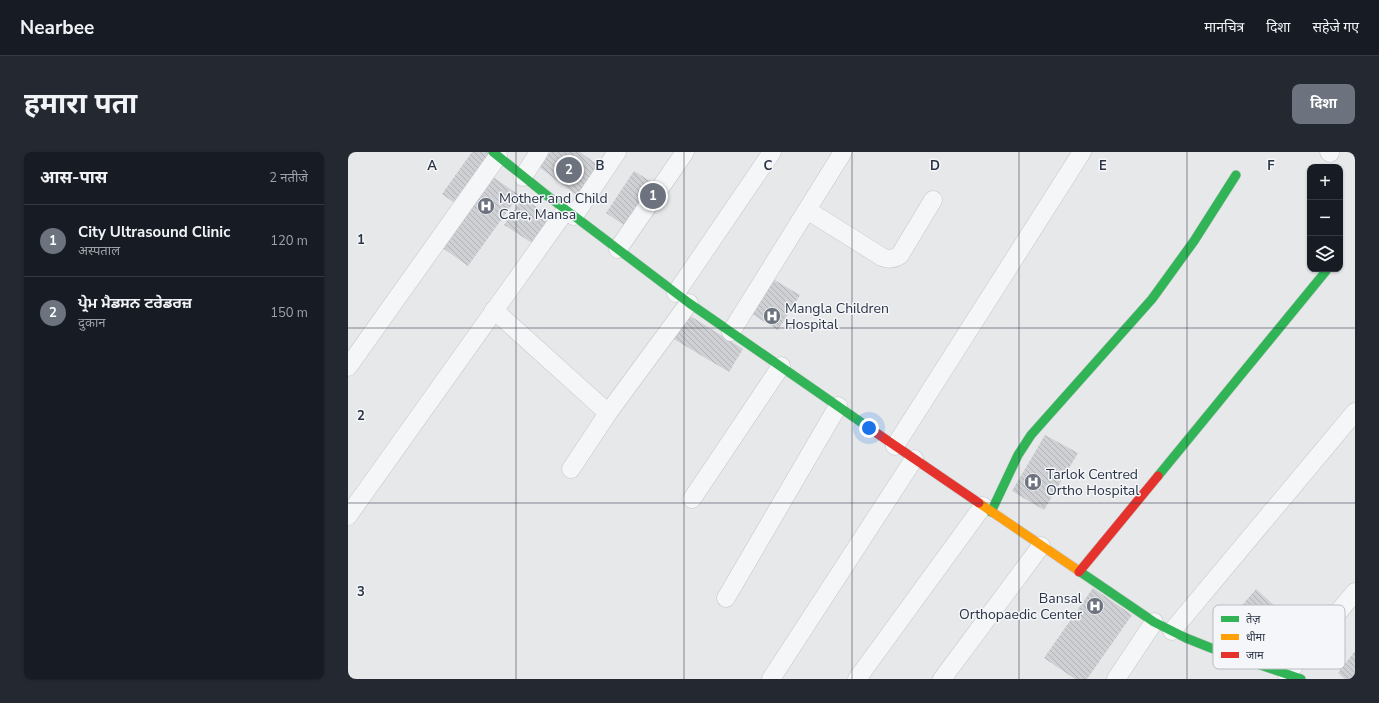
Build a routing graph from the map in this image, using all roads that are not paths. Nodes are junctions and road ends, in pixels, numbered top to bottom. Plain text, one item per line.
1 (539, 152) edge
2 (617, 152) edge
3 (686, 152) edge
4 (772, 152) edge
5 (843, 152) edge
6 (1082, 152) edge
7 (495, 154) edge
8 (1236, 175) dead end
9 (523, 177) junction
10 (933, 200) dead end
11 (807, 210) junction
12 (570, 213) junction
13 (618, 249) junction
14 (1325, 272) edge
15 (682, 298) junction
16 (494, 310) junction
17 (731, 332) junction
18 (781, 366) junction
19 (348, 367) edge
20 (838, 406) junction
21 (1355, 412) edge
22 (608, 413) junction
23 (895, 446) junction
24 (914, 459) junction
25 (571, 469) dead end
26 (692, 499) dead end
27 (987, 509) junction
28 (348, 516) edge
29 (1041, 546) junction
30 (1079, 572) junction
31 (1355, 592) edge
32 (726, 598) dead end
33 (1345, 607) edge
34 (1154, 622) junction
35 (1172, 631) junction
36 (1213, 649) edge
37 (1271, 669) edge
38 (1303, 669) edge
39 (1297, 678) edge
40 (771, 679) edge
41 (857, 679) edge
42 (942, 679) edge
43 (1116, 679) edge

1 - 9 street
2 - 12 street
3 - 13 street
4 - 15 street
5 - 11 street
6 - 23 street
7 - 9 street
7 - 19 street
8 - 27 street
9 - 12 street
10 - 11 street
11 - 17 street
12 - 13 street
12 - 16 street
13 - 15 street
14 - 30 street
15 - 17 street
15 - 22 street
16 - 22 street
16 - 28 street
17 - 18 street
18 - 20 street
18 - 26 street
20 - 23 street
20 - 32 street
21 - 35 street
22 - 25 street
23 - 24 street
24 - 27 street
24 - 40 street
27 - 29 street
27 - 41 street
29 - 30 street
29 - 42 street
30 - 34 street
31 - 33 street
34 - 35 street
34 - 43 street
35 - 36 street
37 - 39 street
38 - 39 street

